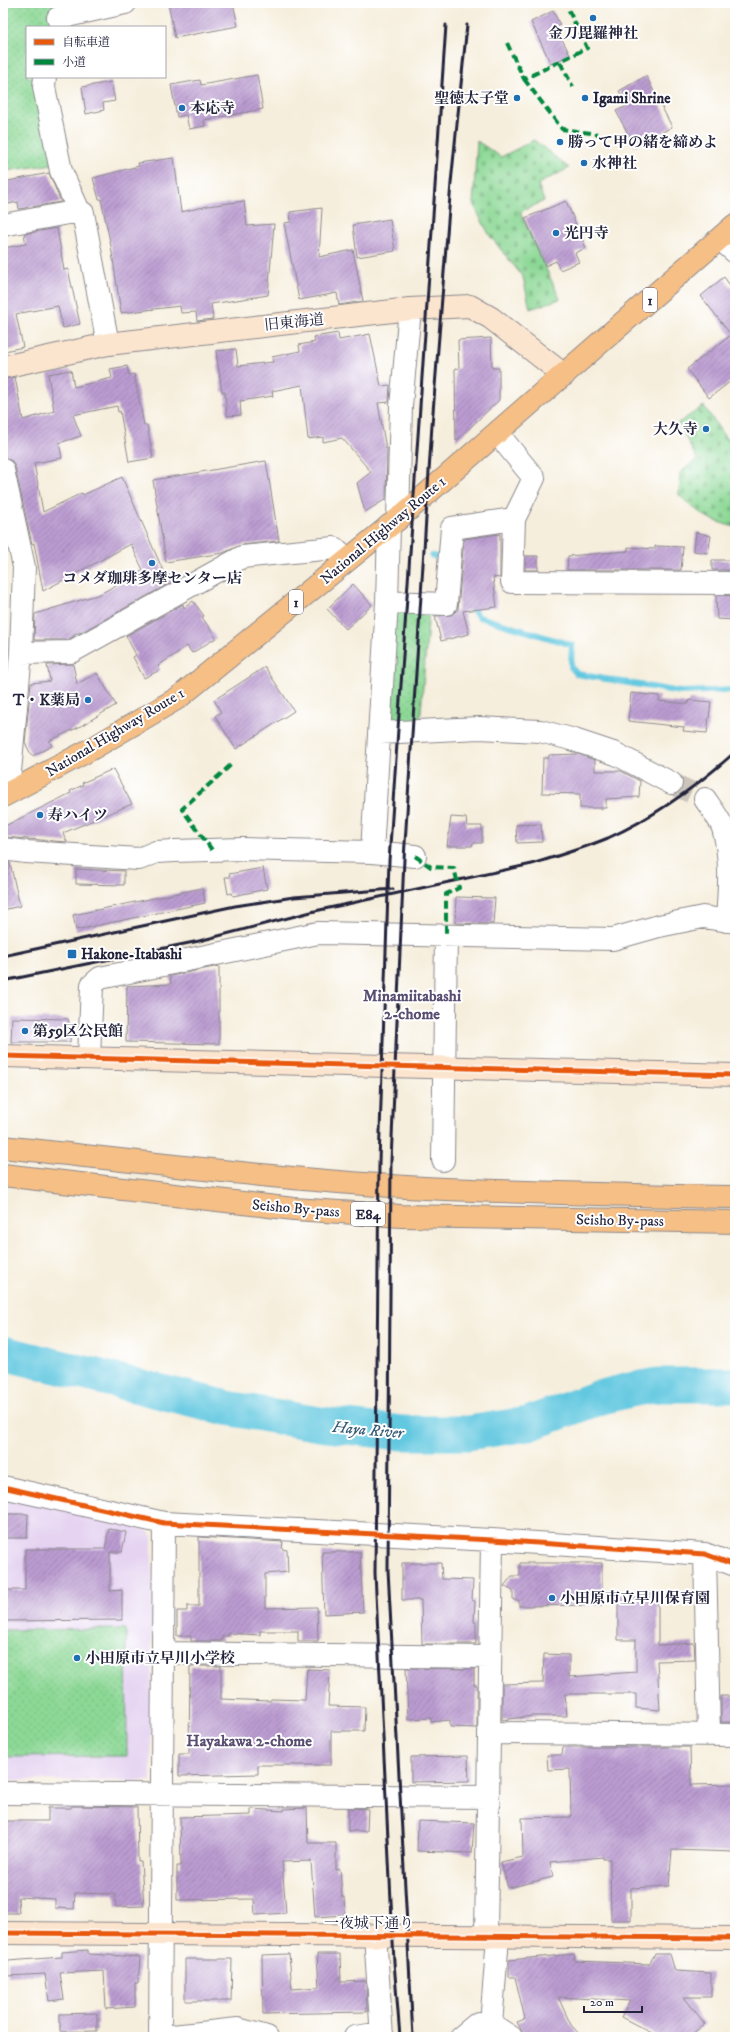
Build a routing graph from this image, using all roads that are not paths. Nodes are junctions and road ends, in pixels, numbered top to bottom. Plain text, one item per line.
1 (125, 3) edge
2 (58, 16) edge
3 (45, 78) edge
4 (79, 212) junction
5 (3, 225) edge
6 (730, 238) edge
7 (410, 309) junction
8 (108, 344) junction
9 (3, 367) edge
10 (564, 375) junction
11 (498, 434) junction
12 (3, 470) edge
13 (514, 519) junction
14 (394, 523) junction
15 (347, 560) junction
16 (735, 583) edge
17 (388, 602) junction
18 (15, 654) edge
19 (379, 733) junction
20 (670, 783) tunnel mouth
21 (6, 795) edge
22 (705, 799) tunnel mouth
23 (3, 849) edge
24 (372, 852) junction
25 (415, 856) dead end
26 (731, 921) edge
27 (446, 936) junction
28 (3, 1056) edge
29 (89, 1058) junction
30 (446, 1068) junction
31 (735, 1075) edge
32 (3, 1147) edge
33 (443, 1160) dead end
34 (3, 1175) edge
35 (735, 1197) edge
36 (735, 1222) edge
37 (3, 1487) edge
38 (164, 1523) junction
39 (492, 1540) junction
40 (705, 1554) junction
41 (735, 1565) edge
42 (163, 1653) junction
43 (490, 1657) junction
44 (489, 1733) junction
45 (709, 1735) junction
46 (735, 1735) edge
47 (3, 1793) edge
48 (162, 1794) junction
49 (488, 1797) junction
50 (3, 1933) edge
51 (161, 1934) junction
52 (375, 1935) junction
53 (492, 1936) junction
54 (735, 1938) edge
55 (491, 2024) junction
56 (382, 2035) edge
57 (162, 2037) edge
58 (267, 2037) edge
59 (355, 2037) edge
60 (461, 2037) edge
61 (511, 2037) edge

1 - 2 street
3 - 4 street
4 - 5 street
4 - 8 street
6 - 10 highway, National Highway Route 1 / 1
7 - 8 street, 旧東海道
7 - 10 street, 旧東海道
7 - 14 street
8 - 9 street, 旧東海道
10 - 11 highway, National Highway Route 1 / 1
11 - 13 street
11 - 14 highway, National Highway Route 1 / 1
12 - 18 street
13 - 16 street
13 - 17 street
14 - 15 highway, National Highway Route 1 / 1
14 - 17 street
15 - 18 street
15 - 21 highway, National Highway Route 1 / 1
17 - 19 street
18 - 21 street
19 - 20 street
19 - 24 street
22 - 26 street
23 - 24 street
24 - 25 street
26 - 27 street
27 - 29 street
27 - 30 street
28 - 29 street
29 - 30 street
30 - 31 street
30 - 33 street
32 - 35 highway, Seisho By-pass / E84
34 - 36 highway, Seisho By-pass / E84
37 - 38 street
38 - 39 street
38 - 42 street
39 - 40 street
39 - 43 street
40 - 41 street
40 - 45 street
42 - 43 street
42 - 48 street
43 - 44 street
44 - 45 street
44 - 49 street
45 - 46 street
47 - 48 street
48 - 49 street
48 - 51 street
49 - 53 street
50 - 51 street, 一夜城下通り
51 - 52 street, 一夜城下通り
51 - 57 street
52 - 53 street, 一夜城下通り
52 - 56 street
53 - 54 street, 一夜城下通り
53 - 55 street
55 - 60 street
55 - 61 street
56 - 59 street
57 - 58 street

